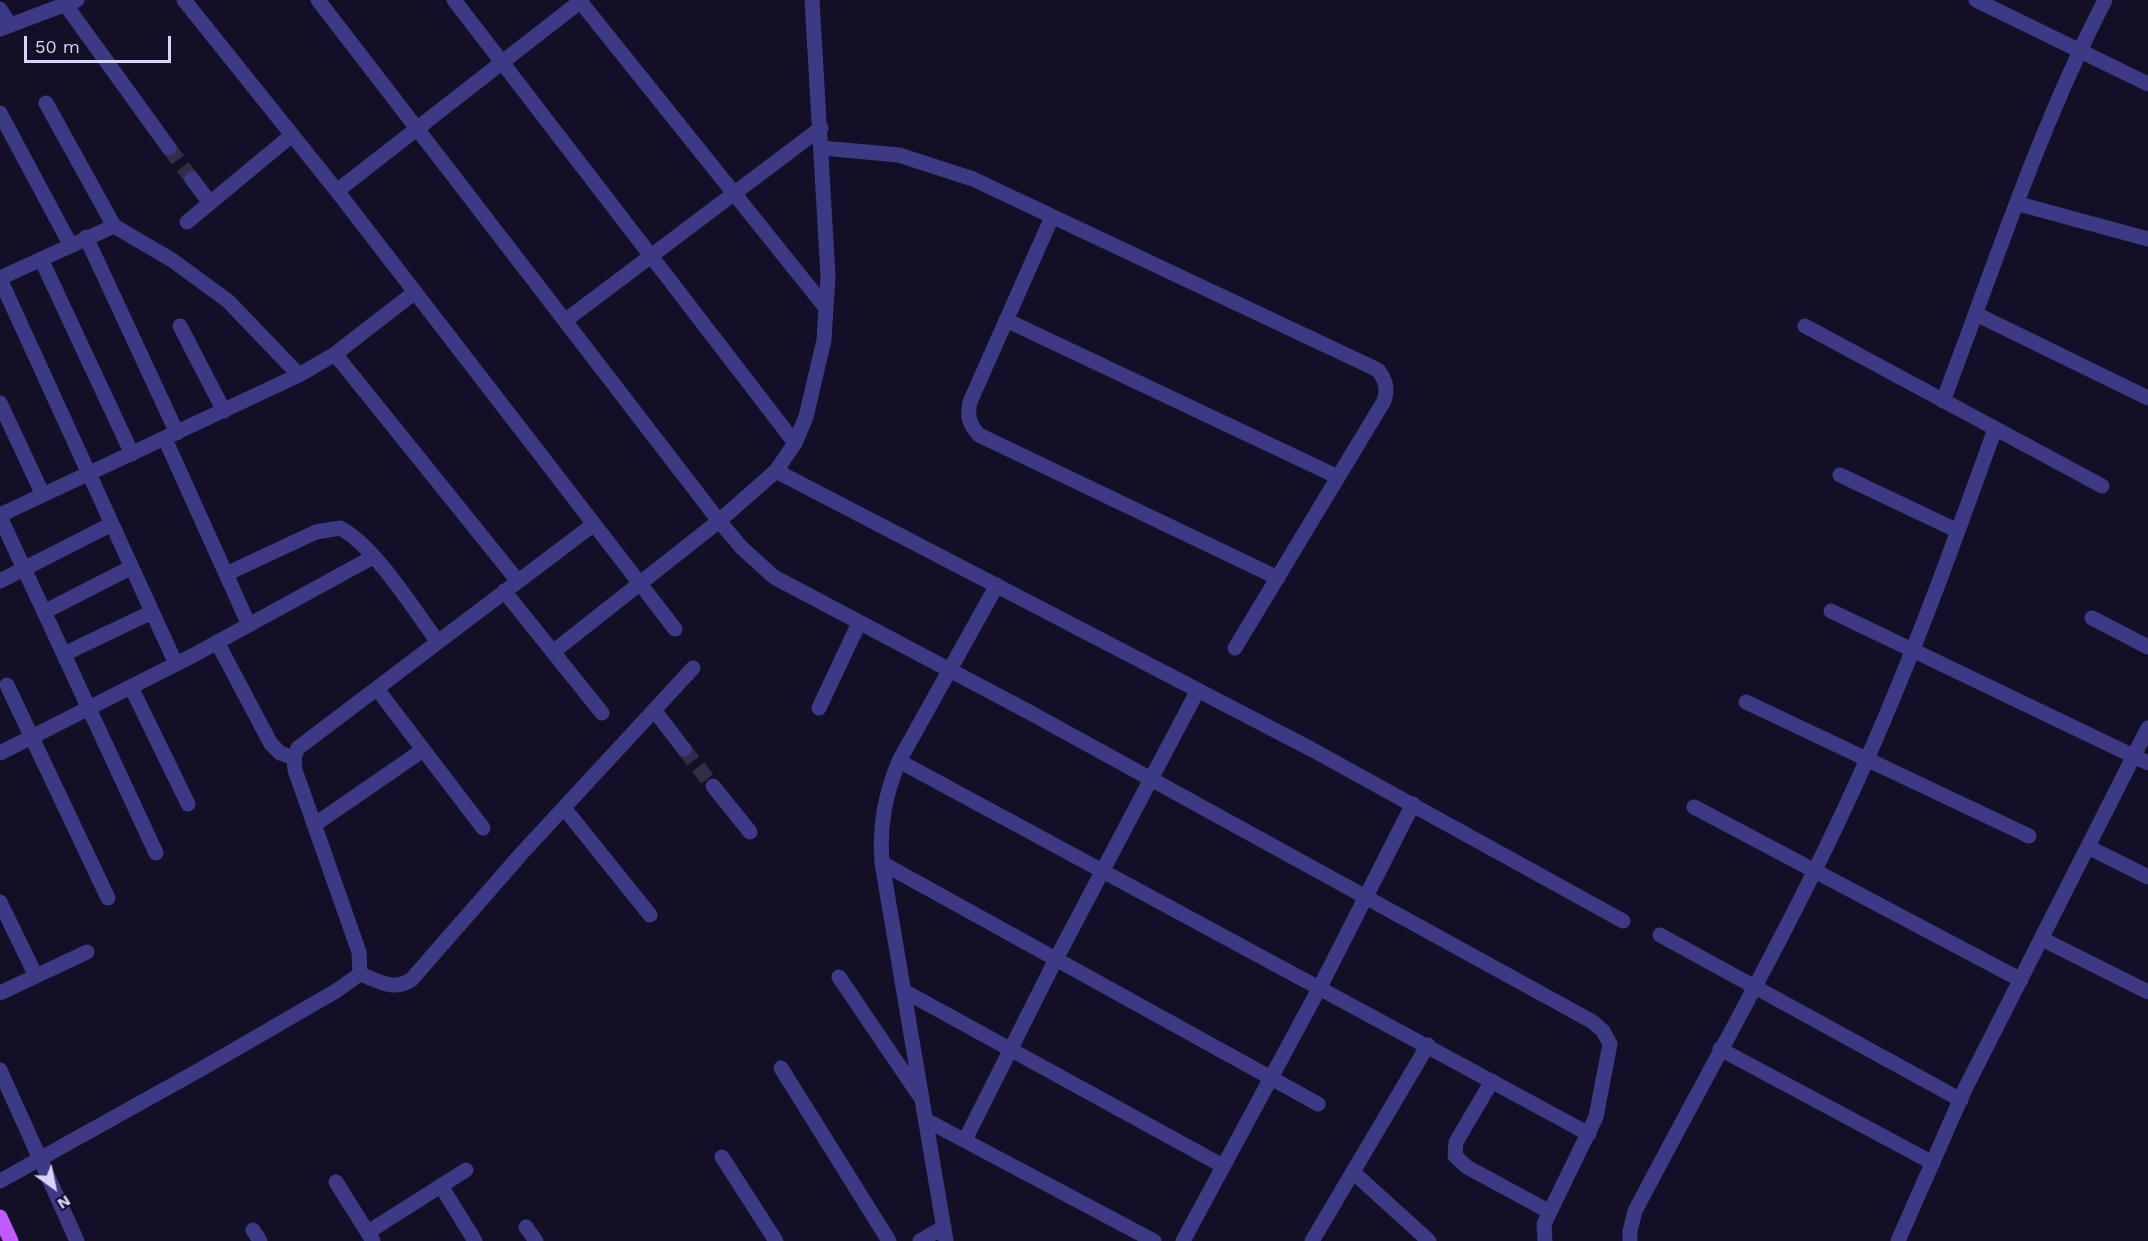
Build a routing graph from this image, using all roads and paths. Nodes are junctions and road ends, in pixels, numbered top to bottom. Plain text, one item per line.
1 (184, 0) edge
2 (318, 0) edge
3 (453, 0) edge
4 (812, 0) edge
5 (1976, 0) edge
6 (2105, 0) edge
7 (580, 1) edge
8 (71, 2) edge
9 (0, 9) edge
10 (5, 27) edge
11 (2080, 50) junction
12 (501, 64) junction
13 (2148, 84) edge
14 (46, 103) dead end
15 (0, 113) edge
16 (418, 128) junction
17 (821, 128) junction
18 (292, 135) junction
19 (169, 148) tunnel mouth
20 (822, 148) junction
21 (192, 179) tunnel mouth
22 (338, 191) junction
23 (733, 193) junction
24 (210, 203) junction
25 (2019, 204) junction
26 (1052, 217) junction
27 (187, 222) dead end
28 (114, 226) junction
29 (86, 237) junction
30 (2148, 238) edge
31 (70, 244) junction
32 (650, 256) junction
33 (41, 259) junction
34 (0, 279) edge
35 (415, 292) junction
36 (826, 308) junction
37 (1976, 314) junction
38 (566, 320) junction
39 (1006, 320) junction
40 (180, 326) dead end
41 (1805, 326) dead end
42 (335, 354) junction
43 (299, 375) junction
44 (2148, 398) edge
45 (1943, 401) junction
46 (0, 403) edge
47 (224, 411) junction
48 (1995, 429) junction
49 (171, 436) junction
50 (795, 443) junction
51 (132, 454) junction
52 (777, 471) junction
53 (87, 474) junction
54 (1840, 475) dead end
55 (1338, 477) junction
56 (2102, 486) dead end
57 (43, 495) junction
58 (0, 516) edge
59 (719, 521) junction
60 (594, 524) junction
61 (110, 525) junction
62 (1958, 531) junction
63 (373, 557) junction
64 (130, 568) junction
65 (24, 569) junction
66 (226, 574) junction
67 (1278, 578) junction
68 (517, 580) junction
69 (0, 581) edge
70 (639, 582) junction
71 (997, 585) junction
72 (504, 591) junction
73 (1831, 611) dead end
74 (44, 612) junction
75 (152, 612) junction
76 (2092, 618) dead end
77 (859, 623) junction
78 (249, 625) junction
79 (675, 629) dead end
80 (218, 642) junction
81 (438, 642) junction
82 (2148, 646) edge
83 (1235, 648) dead end
84 (1913, 650) junction
85 (553, 652) junction
86 (64, 654) junction
87 (176, 664) junction
88 (693, 668) dead end
89 (948, 670) junction
90 (7, 685) dead end
91 (131, 687) junction
92 (377, 689) junction
93 (1198, 690) junction
94 (1746, 702) dead end
95 (819, 708) dead end
96 (89, 709) junction
97 (654, 710) junction
98 (602, 713) dead end
99 (2148, 728) edge
100 (32, 737) junction
101 (684, 749) tunnel mouth
102 (423, 750) junction
103 (0, 753) edge
104 (294, 758) junction
105 (2141, 759) edge
106 (1867, 760) junction
107 (899, 761) junction
108 (1151, 780) junction
109 (713, 786) tunnel mouth
110 (188, 804) dead end
111 (1413, 804) junction
112 (564, 807) junction
113 (1694, 807) dead end
114 (314, 825) junction
115 (483, 828) dead end
116 (750, 832) dead end
117 (2029, 836) dead end
118 (2088, 847) junction
119 (156, 853) dead end
120 (882, 863) junction
121 (1103, 870) junction
122 (1813, 870) junction
123 (2148, 877) edge
124 (1366, 897) junction
125 (108, 898) dead end
126 (0, 902) edge
127 (650, 915) dead end
128 (1623, 921) dead end
129 (1660, 935) dead end
130 (2042, 939) junction
131 (87, 952) dead end
132 (1055, 961) junction
133 (360, 974) junction
134 (36, 976) junction
135 (839, 977) dead end
136 (2021, 980) junction
137 (1755, 986) junction
138 (1320, 987) junction
139 (904, 991) junction
140 (2148, 992) edge
141 (0, 993) edge
142 (1428, 1046) junction
143 (1011, 1047) junction
144 (1720, 1049) junction
145 (781, 1068) dead end
146 (0, 1070) edge
147 (1271, 1078) junction
148 (1492, 1081) junction
149 (922, 1100) junction
150 (1961, 1100) junction
151 (1318, 1104) dead end
152 (926, 1120) junction
153 (1589, 1134) junction
154 (965, 1140) junction
155 (722, 1157) dead end
156 (40, 1159) junction
157 (1933, 1162) junction
158 (1223, 1166) junction
159 (466, 1170) dead end
160 (1353, 1172) junction
161 (0, 1181) edge
162 (336, 1182) dead end
163 (441, 1186) junction
164 (1550, 1212) junction
165 (0, 1217) edge
166 (526, 1227) dead end
167 (945, 1234) edge
168 (370, 1236) edge
169 (11, 1241) edge
170 (77, 1241) edge
171 (475, 1241) edge
172 (536, 1241) edge
173 (776, 1241) edge
174 (890, 1241) edge
175 (920, 1241) edge
176 (1154, 1241) edge
177 (1183, 1241) edge
178 (1312, 1241) edge
179 (1429, 1241) edge
180 (1545, 1241) edge
181 (1630, 1241) edge
182 (1898, 1241) edge

1 - 18 street
2 - 16 street
3 - 12 street
4 - 17 street
5 - 11 street
6 - 11 street
7 - 12 street
7 - 23 street
8 - 10 street
8 - 19 street
9 - 10 street
11 - 13 street
11 - 25 street
12 - 16 street
12 - 32 street
14 - 28 street
15 - 31 street
16 - 22 street
16 - 38 street
17 - 20 street
17 - 23 street
18 - 22 street
18 - 24 street
20 - 26 street
20 - 36 street
21 - 24 street
22 - 35 street
23 - 32 street
23 - 36 street
24 - 27 street
25 - 30 street
25 - 37 street
26 - 39 street
26 - 55 street
28 - 29 street
28 - 43 street
29 - 31 street
29 - 49 street
31 - 33 street
32 - 38 street
32 - 50 street
33 - 34 street
33 - 51 street
34 - 53 street
35 - 42 street
35 - 60 street
36 - 50 street
37 - 44 street
37 - 45 street
38 - 59 street
39 - 55 street
39 - 67 street
40 - 47 street
41 - 45 street
42 - 43 street
42 - 68 street
43 - 47 street
45 - 48 street
46 - 57 street
47 - 49 street
48 - 56 street
48 - 62 street
49 - 51 street
49 - 66 street
50 - 52 street
51 - 53 street
52 - 59 street
52 - 71 street
53 - 57 street
53 - 61 street
54 - 62 street
55 - 67 street
57 - 58 street
58 - 65 street
59 - 70 street
59 - 77 street
60 - 68 street
60 - 70 street
61 - 64 street
61 - 65 street
62 - 84 street
63 - 66 street
63 - 78 street
63 - 81 street
64 - 74 street
64 - 75 street
65 - 69 street
65 - 74 street
66 - 78 street
67 - 83 street
68 - 72 street
70 - 79 street
70 - 85 street
71 - 89 street
71 - 93 street
72 - 81 street
72 - 85 street
73 - 84 street
74 - 86 street
75 - 86 street
75 - 87 street
76 - 82 street
77 - 89 street
77 - 95 street
78 - 80 street
80 - 87 street
80 - 104 street
81 - 92 street
84 - 105 street
84 - 106 street
85 - 98 street
86 - 96 street
87 - 91 street
88 - 97 street
89 - 107 street
89 - 108 street
90 - 100 street
91 - 96 street
91 - 110 street
92 - 102 street
92 - 104 street
93 - 108 street
93 - 111 street
94 - 106 street
96 - 100 street
96 - 119 street
97 - 101 street
97 - 112 street
99 - 105 street
100 - 103 street
100 - 125 street
102 - 114 street
102 - 115 street
104 - 114 street
105 - 118 street
106 - 117 street
106 - 122 street
107 - 120 street
107 - 121 street
108 - 121 street
108 - 124 street
109 - 116 street
111 - 124 street
111 - 128 street
112 - 127 street
112 - 133 street
113 - 122 street
114 - 133 street
118 - 123 street
118 - 130 street
120 - 132 street
120 - 139 street
121 - 132 street
121 - 138 street
122 - 136 street
122 - 137 street
124 - 138 street
124 - 153 street
126 - 134 street
129 - 137 street
130 - 136 street
130 - 140 street
131 - 134 street
132 - 143 street
132 - 147 street
133 - 156 street
134 - 141 street
135 - 149 street
136 - 150 street
137 - 144 street
137 - 150 street
138 - 142 street
138 - 147 street
139 - 143 street
139 - 149 street
142 - 148 street
142 - 160 street
143 - 154 street
143 - 158 street
144 - 157 street
144 - 181 street
145 - 174 street
146 - 156 street
147 - 151 street
147 - 158 street
148 - 153 street
148 - 164 street
149 - 152 street
150 - 157 street
152 - 154 street
152 - 167 street
153 - 164 street
154 - 176 street
155 - 173 street
156 - 161 street
156 - 170 street
157 - 182 street
158 - 177 street
159 - 163 street
160 - 178 street
160 - 179 street
162 - 168 street
163 - 168 street
163 - 171 street
164 - 180 street
165 - 169 main road
166 - 172 street
167 - 175 street

